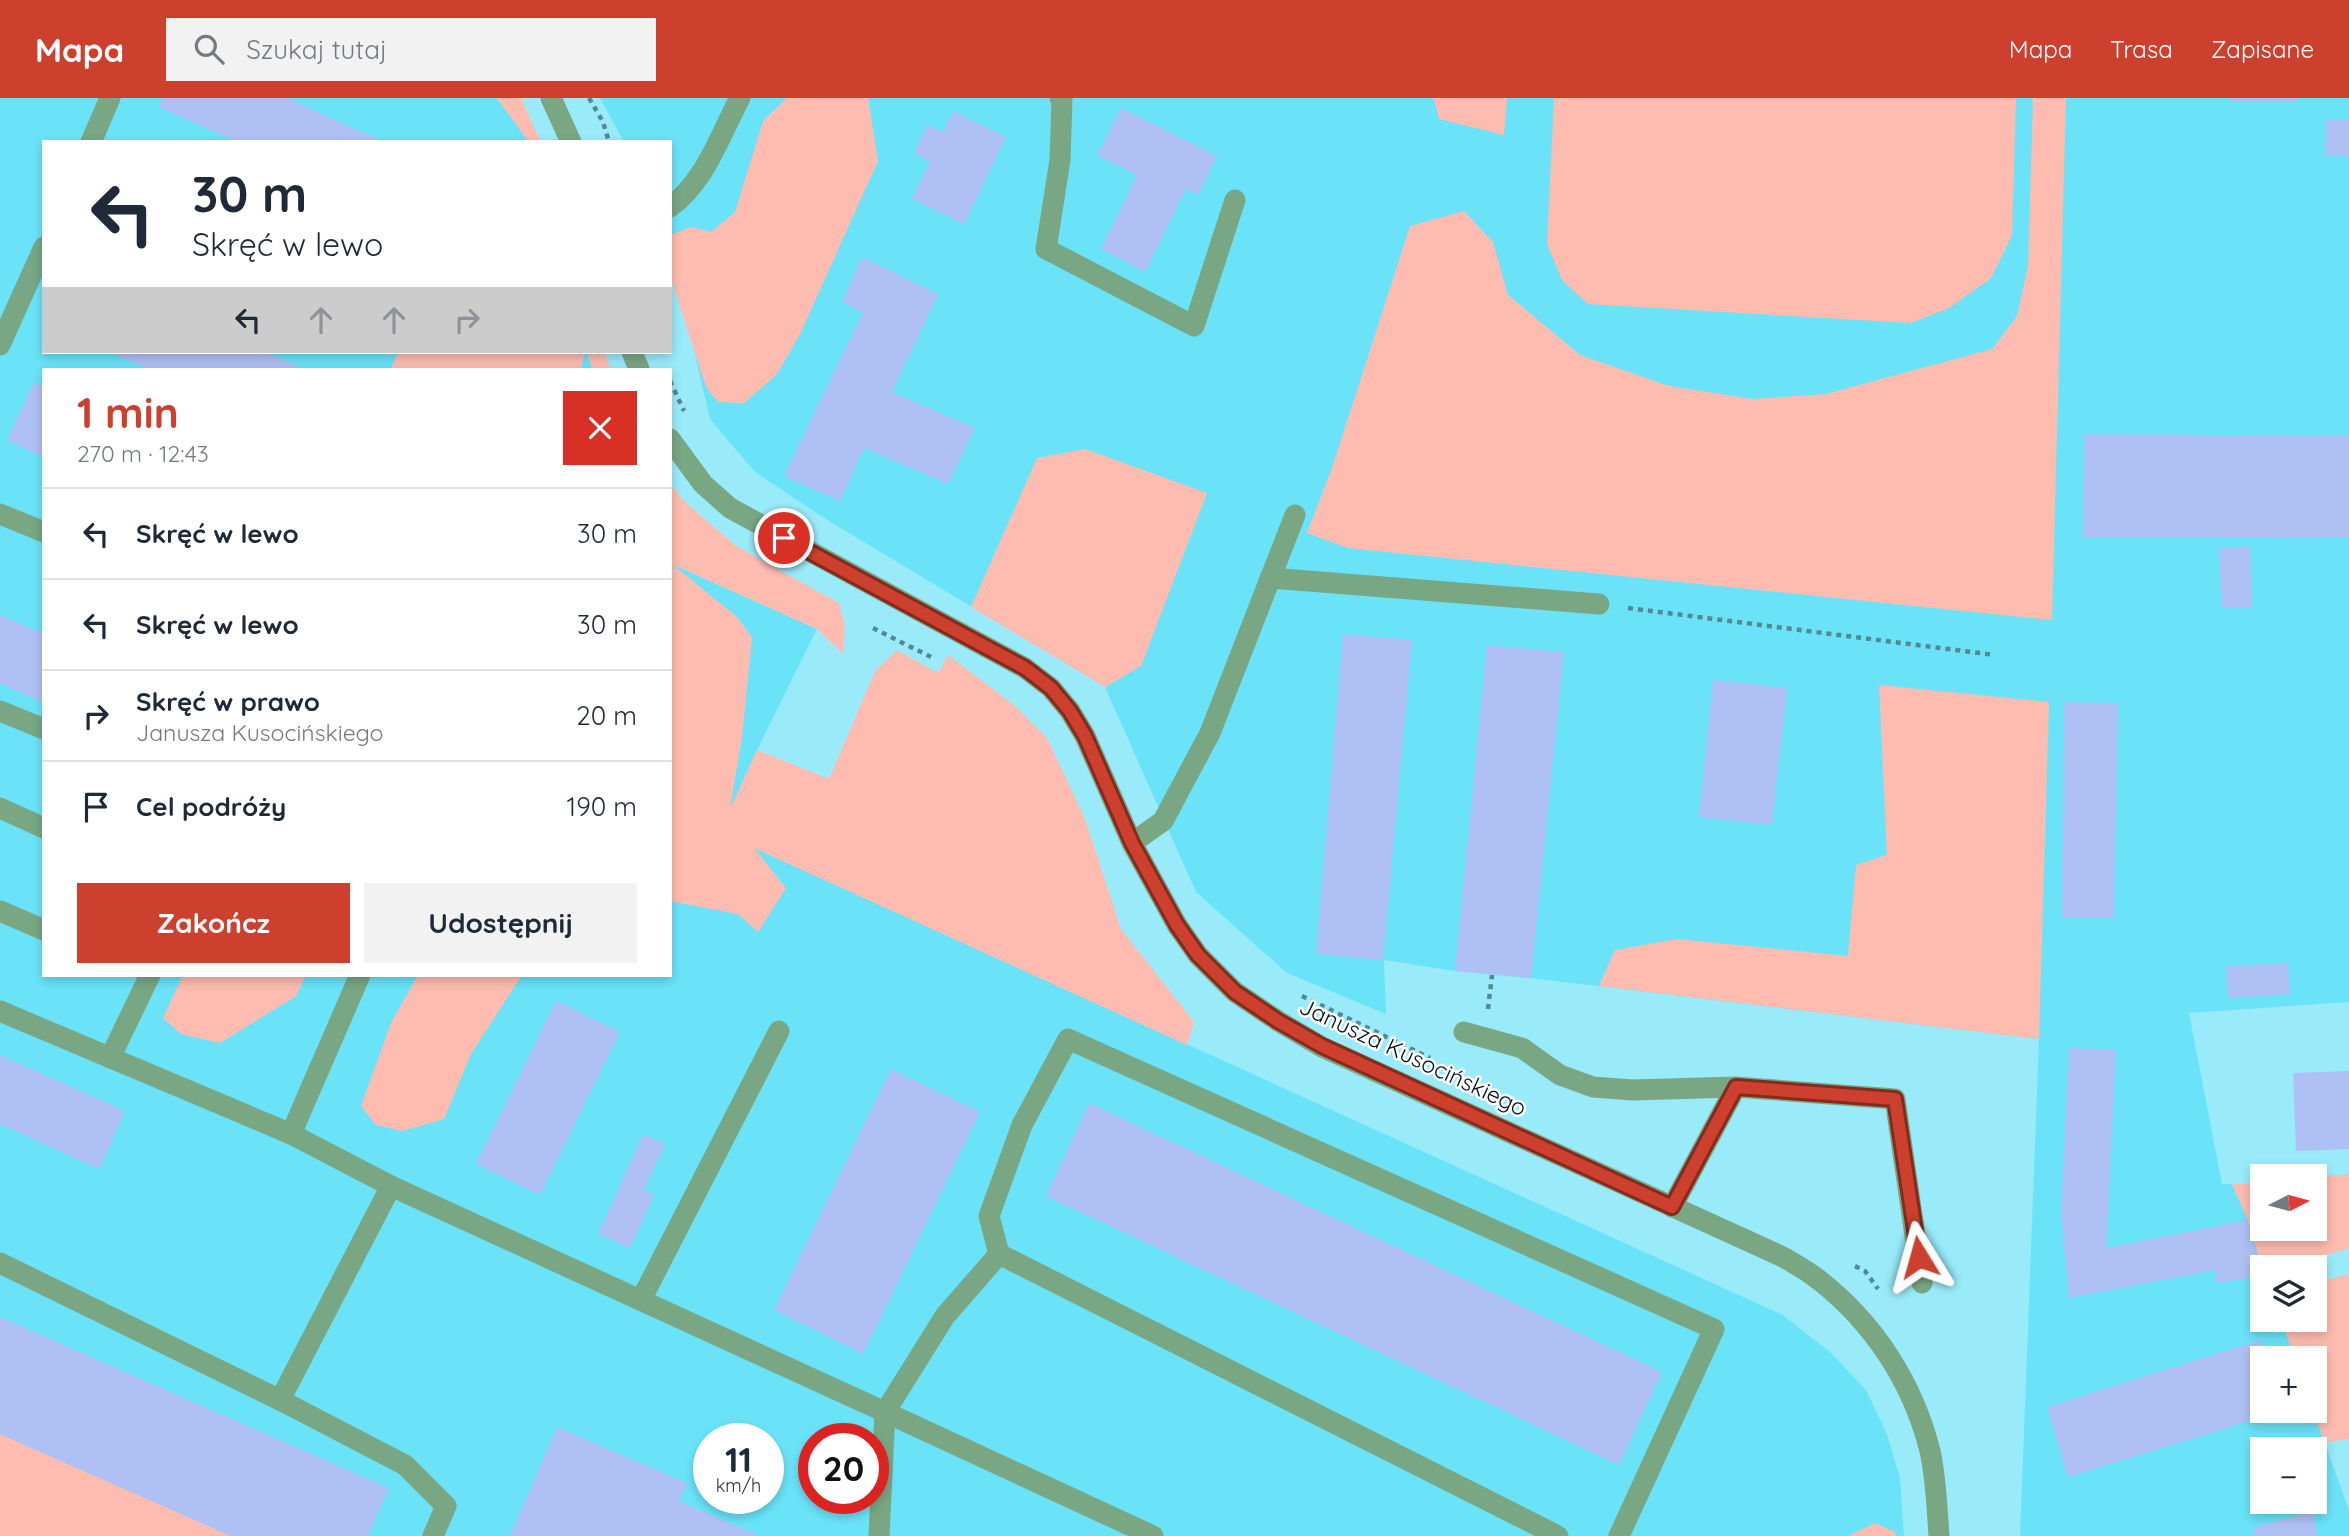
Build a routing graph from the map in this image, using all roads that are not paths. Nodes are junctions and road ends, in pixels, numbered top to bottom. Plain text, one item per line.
1 (110, 98) edge
2 (551, 98) edge
3 (740, 98) edge
4 (1060, 98) edge
5 (92, 140) edge
6 (570, 140) edge
7 (1235, 200) dead end
8 (672, 206) edge
9 (42, 251) edge
10 (0, 345) edge
11 (672, 442) edge
12 (0, 514) edge
13 (1295, 515) dead end
14 (42, 531) edge
15 (1270, 578) junction
16 (1599, 604) road end
17 (0, 711) edge
18 (42, 728) edge
19 (0, 808) edge
20 (42, 827) edge
21 (1132, 843) junction
22 (0, 911) edge
23 (42, 929) edge
24 (147, 977) edge
25 (359, 977) edge
26 (0, 1012) edge
27 (779, 1031) dead end
28 (1464, 1032) dead end
29 (110, 1058) junction
30 (1736, 1087) junction
31 (291, 1135) junction
32 (391, 1186) junction
33 (1672, 1207) junction
34 (999, 1254) junction
35 (0, 1263) edge
36 (1922, 1283) dead end
37 (640, 1300) junction
38 (280, 1400) junction
39 (885, 1412) junction
40 (433, 1536) edge
41 (879, 1536) edge
42 (1153, 1536) edge
43 (1558, 1536) edge
44 (1619, 1536) edge
45 (1939, 1536) edge

1 - 5 street
2 - 6 street
3 - 8 street
4 - 7 street
9 - 10 street
11 - 21 street, Janusza Kusocińskiego
12 - 14 street
13 - 15 street
15 - 16 street
15 - 21 street
17 - 18 street
19 - 20 street
21 - 33 street, Janusza Kusocińskiego
22 - 23 street
24 - 29 street
25 - 31 street
26 - 29 street
27 - 37 street
28 - 30 street
29 - 31 street
30 - 33 street
30 - 36 street
31 - 32 street
32 - 37 street
32 - 38 street
33 - 45 street, Janusza Kusocińskiego
34 - 39 street
34 - 43 street
34 - 44 street
35 - 38 street
37 - 39 street
38 - 40 street
39 - 41 street
39 - 42 street

